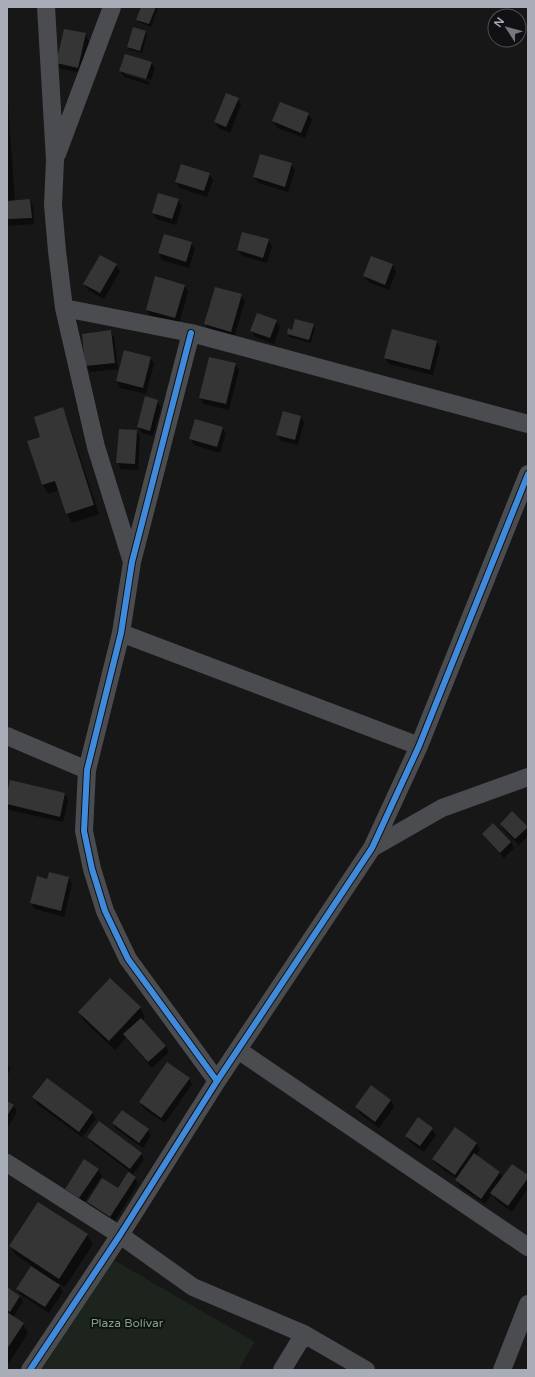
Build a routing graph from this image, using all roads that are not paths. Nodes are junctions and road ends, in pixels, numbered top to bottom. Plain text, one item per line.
1 (112, 7) edge
2 (46, 8) edge
3 (55, 160) junction
4 (64, 308) junction
5 (191, 333) junction
6 (528, 424) edge
7 (528, 474) edge
8 (132, 562) junction
9 (120, 633) junction
10 (7, 736) edge
11 (419, 746) junction
12 (87, 770) junction
13 (528, 777) edge
14 (372, 848) junction
15 (238, 1050) junction
16 (217, 1081) junction
17 (7, 1163) edge
18 (120, 1235) junction
19 (528, 1247) edge
20 (528, 1304) edge
21 (304, 1334) junction
22 (30, 1370) edge
23 (282, 1370) edge
24 (366, 1370) edge
25 (502, 1370) edge

1 - 3 street
2 - 3 street
3 - 4 street
4 - 5 street
4 - 8 street
5 - 6 street
5 - 8 street
7 - 11 street
8 - 9 street
9 - 11 street
9 - 12 street
10 - 12 street
11 - 14 street
12 - 16 street
13 - 14 street
14 - 15 street
15 - 16 street
15 - 19 street
16 - 18 street
17 - 18 street
18 - 21 street
18 - 22 street
20 - 25 street
21 - 23 street
21 - 24 street

